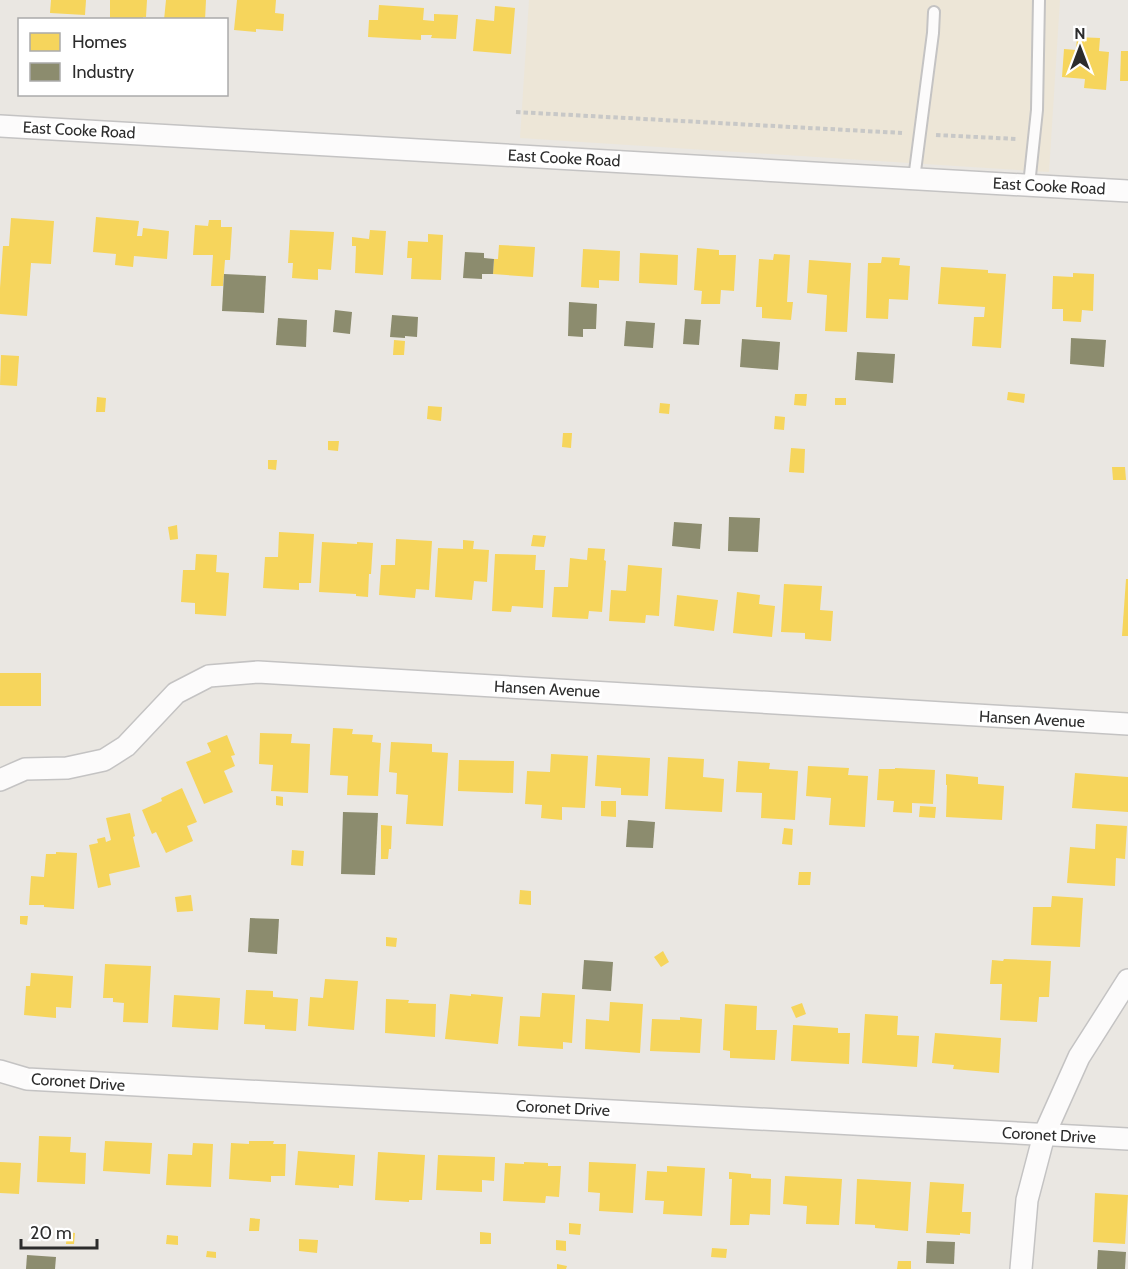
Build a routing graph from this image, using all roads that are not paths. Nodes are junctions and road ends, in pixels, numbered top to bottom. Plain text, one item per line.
1 (1040, 0) edge
2 (934, 12) dead end
3 (0, 126) edge
4 (914, 179) junction
5 (1029, 185) junction
6 (1128, 191) edge
7 (1128, 724) edge
8 (0, 780) edge
9 (1128, 980) edge
10 (0, 1071) edge
11 (1044, 1135) junction
12 (1128, 1139) edge
13 (1021, 1269) edge

1 - 5 lane
2 - 4 lane
3 - 4 street, East Cooke Road
4 - 5 street, East Cooke Road
5 - 6 street, East Cooke Road
7 - 8 street, Hansen Avenue
9 - 11 street
10 - 11 street, Coronet Drive
11 - 12 street, Coronet Drive
11 - 13 street

